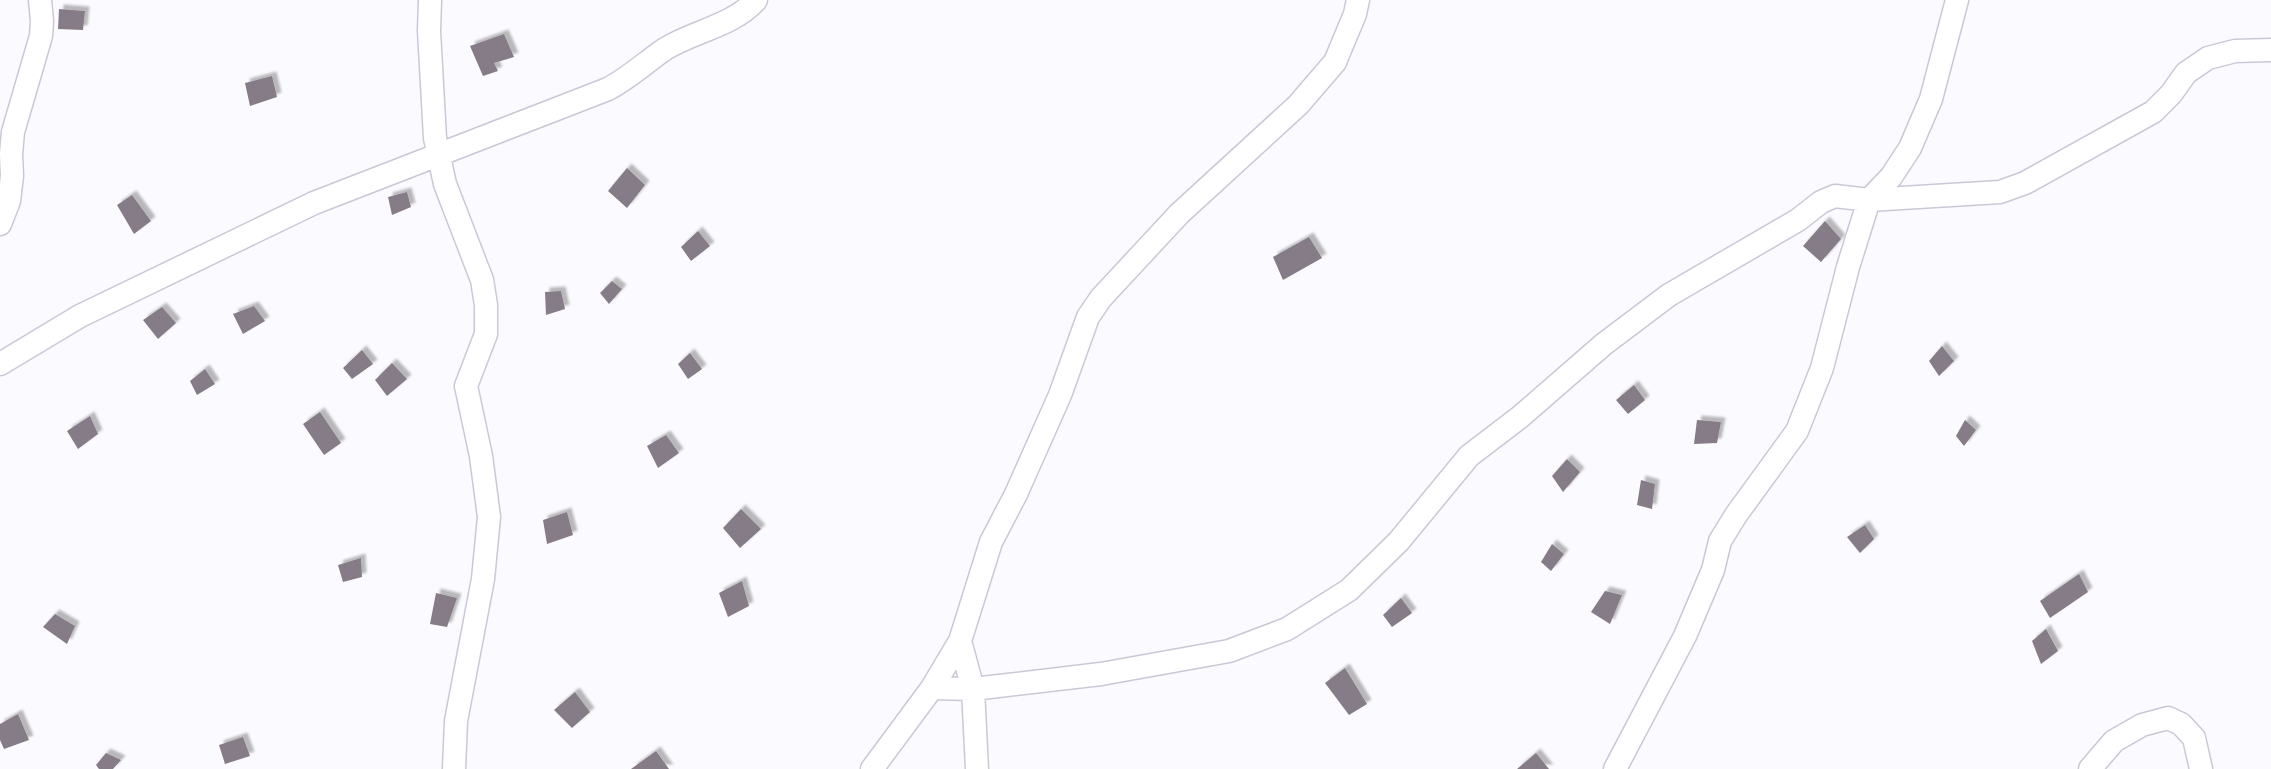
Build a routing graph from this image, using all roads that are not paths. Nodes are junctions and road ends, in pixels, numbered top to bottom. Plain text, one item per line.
1 (40, 0) edge
2 (430, 0) edge
3 (756, 0) edge
4 (1358, 0) edge
5 (1957, 0) edge
6 (2271, 50) edge
7 (439, 154) junction
8 (1870, 200) junction
9 (0, 224) edge
10 (0, 364) edge
11 (960, 641) junction
12 (932, 688) junction
13 (973, 689) junction
14 (454, 769) edge
15 (872, 769) edge
16 (977, 769) edge
17 (1615, 769) edge
18 (2090, 769) edge
19 (2200, 769) edge

1 - 9 street
2 - 7 street
3 - 7 street
4 - 11 street
5 - 8 street
6 - 8 street
7 - 10 street
7 - 14 street
8 - 13 street
8 - 17 street
11 - 12 street
11 - 13 street
12 - 13 street
12 - 15 street
13 - 16 street
18 - 19 street

